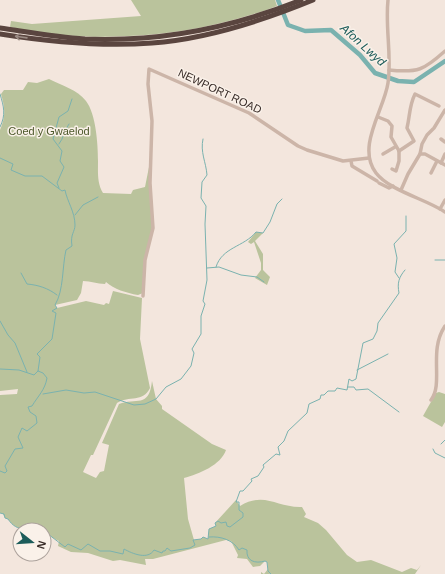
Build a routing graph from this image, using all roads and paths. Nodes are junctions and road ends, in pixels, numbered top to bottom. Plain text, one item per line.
1 (302, 0) edge
2 (313, 0) edge
3 (387, 0) edge
4 (287, 8) junction
5 (279, 11) junction
6 (0, 28) edge
7 (0, 34) edge
8 (445, 51) edge
9 (389, 70) junction
10 (439, 106) dead end
11 (445, 110) edge
12 (378, 118) junction
13 (441, 139) dead end
14 (445, 142) edge
15 (395, 146) junction
16 (399, 151) junction
17 (382, 154) dead end
18 (420, 154) junction
19 (445, 154) edge
20 (369, 158) junction
21 (351, 161) junction
22 (439, 162) junction
23 (445, 165) edge
24 (392, 169) dead end
25 (431, 173) dead end
26 (393, 186) junction
27 (401, 190) junction
28 (445, 200) edge
29 (440, 209) junction
30 (445, 212) edge
31 (143, 296) dead end
32 (445, 326) edge
33 (431, 400) dead end

1 - 4 highway
2 - 4 highway
3 - 9 street
4 - 5 highway
5 - 6 highway
5 -> 7 highway
8 - 9 street
9 - 12 street
10 - 16 street
11 - 18 street
12 - 15 street
12 - 20 street
13 - 14 street
15 - 16 street
15 - 17 street
16 - 24 street
18 - 22 street
18 - 27 street
19 - 22 street
20 - 21 street, NEWPORT ROAD
20 - 26 street
21 - 26 street
21 - 31 street, NEWPORT ROAD
22 - 23 street
22 - 25 street
26 - 27 street
27 - 29 street
28 - 29 street
29 - 30 street
32 - 33 street

